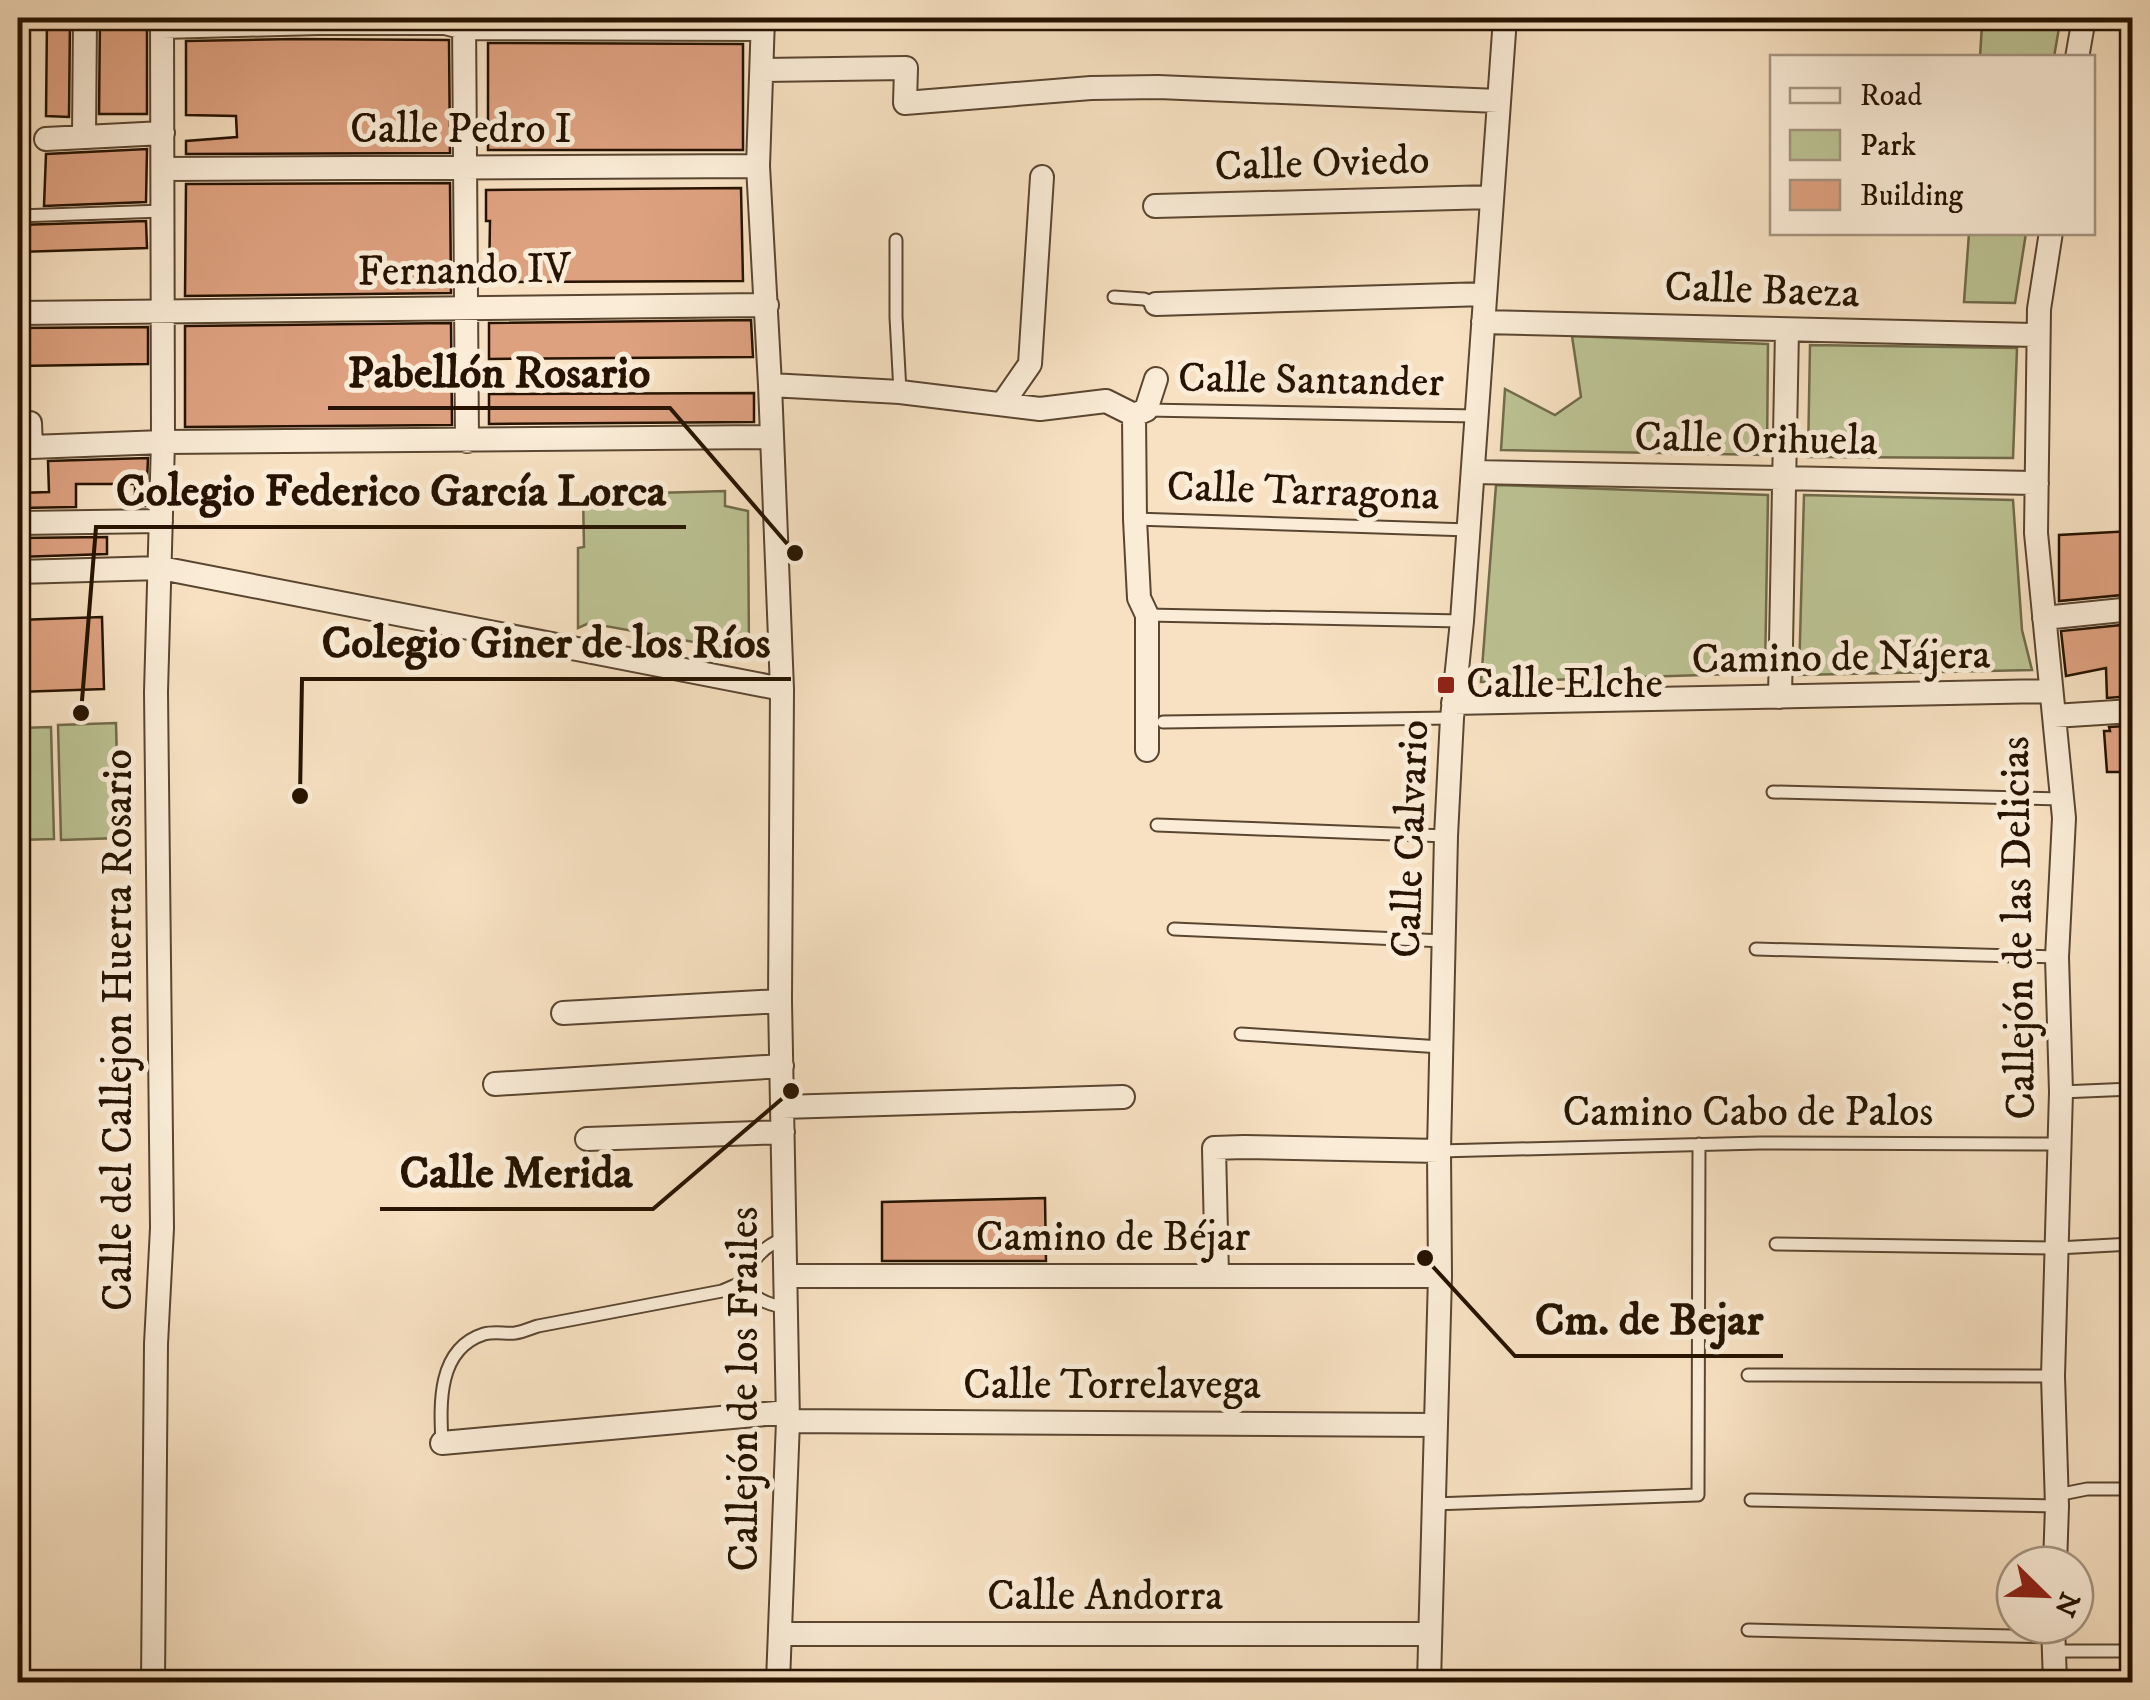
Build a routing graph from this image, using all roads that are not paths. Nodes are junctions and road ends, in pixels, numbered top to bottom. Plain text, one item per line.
1 (85, 18) edge
2 (1505, 18) edge
3 (2084, 18) edge
4 (318, 20) edge
5 (162, 22) edge
6 (465, 23) edge
7 (623, 23) edge
8 (763, 23) edge
9 (2078, 55) edge
10 (763, 70) junction
11 (1498, 101) junction
12 (163, 133) junction
13 (84, 137) junction
14 (46, 140) dead end
15 (758, 166) junction
16 (466, 167) junction
17 (164, 169) junction
18 (1042, 177) dead end
19 (1492, 198) junction
20 (1155, 206) dead end
21 (163, 211) junction
22 (18, 216) edge
23 (2051, 235) edge
24 (896, 240) dead end
25 (1485, 294) junction
26 (1114, 297) dead end
27 (1156, 304) joint
28 (766, 305) junction
29 (466, 309) junction
30 (163, 311) junction
31 (18, 313) edge
32 (1483, 322) junction
33 (1787, 330) junction
34 (2038, 335) junction
35 (1156, 378) dead end
36 (770, 385) junction
37 (900, 392) junction
38 (1004, 403) junction
39 (1140, 412) junction
40 (1476, 416) junction
41 (18, 423) edge
42 (772, 438) junction
43 (467, 440) junction
44 (163, 442) junction
45 (1472, 472) junction
46 (1784, 480) junction
47 (2037, 482) junction
48 (1135, 520) junction
49 (161, 521) junction
50 (18, 523) edge
51 (1468, 530) junction
52 (161, 568) junction
53 (18, 572) edge
54 (2132, 609) edge
55 (1147, 615) junction
56 (2044, 618) junction
57 (1462, 621) junction
58 (782, 689) junction
59 (2052, 690) junction
60 (1780, 697) junction
61 (1452, 711) junction
62 (2132, 712) edge
63 (2054, 716) junction
64 (1162, 722) dead end
65 (1147, 750) dead end
66 (1774, 792) dead end
67 (2062, 800) junction
68 (1157, 826) dead end
69 (1446, 836) junction
70 (1174, 929) dead end
71 (1445, 941) junction
72 (1756, 949) dead end
73 (2056, 957) junction
74 (780, 1001) junction
75 (562, 1013) dead end
76 (1241, 1034) dead end
77 (1443, 1047) junction
78 (782, 1066) junction
79 (496, 1084) dead end
80 (2132, 1088) edge
81 (2061, 1092) junction
82 (1123, 1097) dead end
83 (782, 1106) junction
84 (783, 1132) junction
85 (587, 1139) dead end
86 (1699, 1144) junction
87 (2058, 1144) junction
88 (1440, 1152) junction
89 (786, 1238) junction
90 (1776, 1244) dead end
91 (2132, 1244) edge
92 (2057, 1248) junction
93 (787, 1276) junction
94 (1218, 1276) junction
95 (1440, 1276) junction
96 (743, 1282) junction
97 (787, 1308) junction
98 (1748, 1375) dead end
99 (2054, 1376) junction
100 (788, 1416) junction
101 (1436, 1425) junction
102 (442, 1443) joint
103 (2132, 1489) edge
104 (1750, 1500) dead end
105 (2057, 1501) junction
106 (1433, 1504) junction
107 (2056, 1545) edge
108 (1748, 1630) dead end
109 (780, 1634) junction
110 (1430, 1634) junction
111 (1995, 1636) edge
112 (2053, 1645) edge
113 (2095, 1645) edge
114 (2132, 1652) edge
115 (153, 1682) edge
116 (778, 1682) edge
117 (1429, 1682) edge
118 (2055, 1682) edge

1 - 13 street
2 - 11 street, Calle Calvario
3 - 9 street
4 - 5 street
4 - 6 street
5 - 12 street, Calle del Callejon Huerta Rosario
6 - 7 street
6 - 16 street
7 - 8 street
8 - 10 street, Callejón de los Frailes
10 - 11 street
10 - 15 street, Callejón de los Frailes
11 - 19 street, Calle Calvario
12 - 13 street
12 - 17 street, Calle del Callejon Huerta Rosario
13 - 14 street
15 - 16 street, Calle Pedro I
15 - 28 street, Callejón de los Frailes
16 - 17 street, Calle Pedro I
16 - 29 street
17 - 21 street, Calle del Callejon Huerta Rosario
18 - 38 street
19 - 20 street, Calle Oviedo
19 - 25 street, Calle Calvario
21 - 22 lane
21 - 30 street, Calle del Callejon Huerta Rosario
23 - 34 street, Callejón de las Delicias
24 - 37 lane
25 - 27 street
25 - 32 street, Calle Calvario
26 - 27 lane
28 - 29 street, Fernando IV
28 - 36 street, Callejón de los Frailes
29 - 30 street, Fernando IV
29 - 43 street
30 - 31 street, Fernando IV
30 - 44 street, Calle del Callejon Huerta Rosario
32 - 33 street, Calle Baeza
32 - 40 street, Calle Calvario
33 - 34 street, Calle Baeza
33 - 46 street
34 - 47 street, Callejón de las Delicias
35 - 39 street
36 - 37 street
36 - 42 street, Callejón de los Frailes
37 - 38 street
38 - 39 street
39 - 40 lane, Calle Santander
39 - 48 street
40 - 45 street, Calle Calvario
41 - 44 street
42 - 43 street
42 - 58 street, Callejón de los Frailes
43 - 44 street
44 - 49 street, Calle del Callejon Huerta Rosario
45 - 46 street, Calle Orihuela
45 - 51 street, Calle Calvario
46 - 47 street, Calle Orihuela
46 - 60 street
47 - 56 street, Callejón de las Delicias
48 - 51 lane, Calle Tarragona
48 - 55 street
49 - 50 street
49 - 52 street, Calle del Callejon Huerta Rosario
51 - 57 street, Calle Calvario
52 - 53 street
52 - 58 street
52 - 115 street, Calle del Callejon Huerta Rosario
54 - 56 street
55 - 57 lane
55 - 65 street
56 - 59 street, Callejón de las Delicias
57 - 61 street, Calle Calvario
58 - 74 street, Callejón de los Frailes
59 - 60 street, Camino de Nájera
59 - 63 street, Callejón de las Delicias
60 - 61 street, Camino de Nájera
61 - 64 lane
61 - 69 street, Calle Calvario
62 - 63 street
63 - 67 street, Callejón de las Delicias
66 - 67 lane
67 - 73 street, Callejón de las Delicias
68 - 69 lane
69 - 71 street, Calle Calvario
70 - 71 lane
71 - 77 street, Calle Calvario
72 - 73 lane
73 - 81 street, Callejón de las Delicias
74 - 75 street
74 - 78 street, Callejón de los Frailes
76 - 77 lane
77 - 88 street, Calle Calvario
78 - 79 street
78 - 83 street, Callejón de los Frailes
80 - 81 lane
81 - 87 street, Callejón de las Delicias
82 - 83 street
83 - 84 street, Callejón de los Frailes
84 - 85 street
84 - 89 street, Callejón de los Frailes
86 - 87 lane, Camino Cabo de Palos
86 - 88 lane, Camino Cabo de Palos
86 - 106 lane
87 - 92 street, Callejón de las Delicias
88 - 94 street
88 - 95 street, Calle Calvario
89 - 93 street, Callejón de los Frailes
89 - 96 lane
90 - 92 lane
91 - 92 lane
92 - 99 street, Callejón de las Delicias
93 - 94 street, Camino de Béjar
93 - 97 street, Callejón de los Frailes
94 - 95 street, Camino de Béjar
95 - 101 street, Calle Calvario
96 - 97 lane
96 - 102 lane
97 - 100 street, Callejón de los Frailes
98 - 99 lane
99 - 105 street, Callejón de las Delicias
100 - 101 street, Calle Torrelavega
100 - 102 street, Calle Torrelavega
100 - 109 street, Callejón de los Frailes
101 - 106 street, Calle Calvario
103 - 105 lane
104 - 105 lane
105 - 107 street, Callejón de las Delicias
106 - 110 street, Calle Calvario
108 - 111 lane
109 - 110 street, Calle Andorra
109 - 116 street, Callejón de los Frailes
110 - 117 street, Calle Calvario
112 - 118 street
113 - 114 lane

